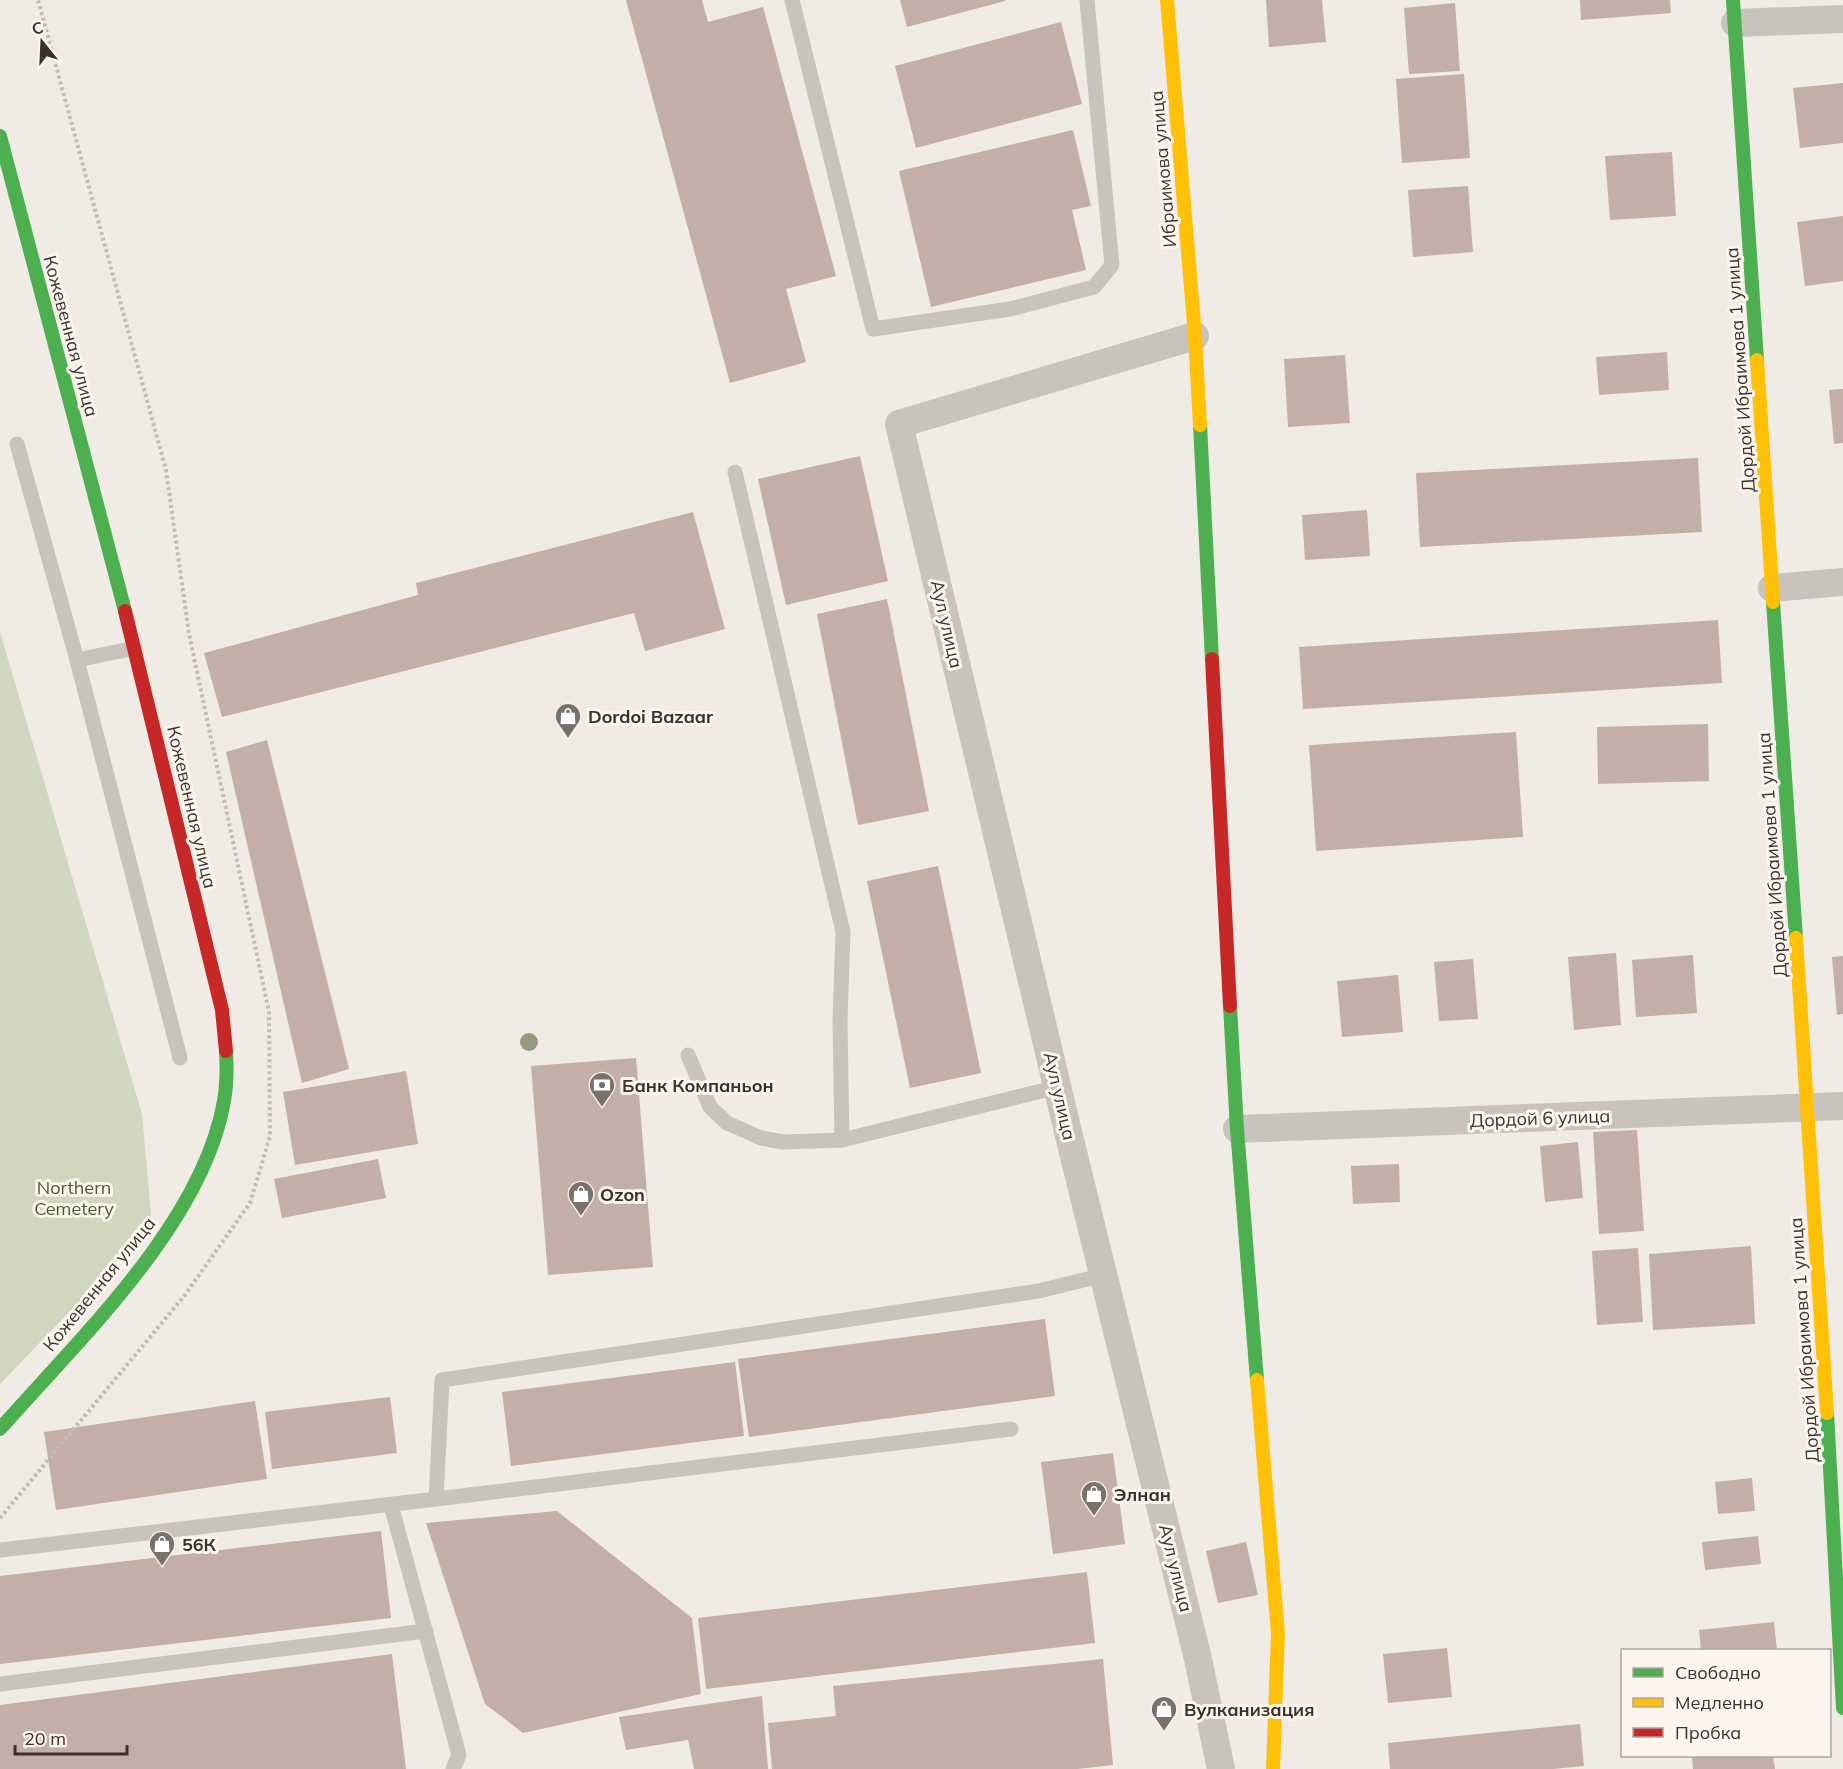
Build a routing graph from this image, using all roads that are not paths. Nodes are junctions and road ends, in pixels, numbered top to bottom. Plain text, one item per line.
1 (792, 0) edge
2 (1087, 0) edge
3 (1167, 0) edge
4 (1734, 12) edge
5 (1843, 19) edge
6 (0, 136) edge
7 (1195, 336) junction
8 (17, 444) dead end
9 (735, 472) dead end
10 (1843, 582) edge
11 (1772, 588) junction
12 (135, 648) junction
13 (77, 660) junction
14 (688, 1055) dead end
15 (180, 1058) dead end
16 (1058, 1087) junction
17 (1843, 1106) edge
18 (1807, 1107) junction
19 (1237, 1129) junction
20 (842, 1140) junction
21 (1104, 1275) junction
22 (0, 1429) edge
23 (1011, 1429) dead end
24 (436, 1499) junction
25 (391, 1505) junction
26 (0, 1550) edge
27 (1839, 1554) edge
28 (426, 1631) junction
29 (0, 1684) edge
30 (1843, 1708) edge
31 (453, 1769) edge
32 (1221, 1769) edge
33 (1273, 1769) edge

1 - 2 lane
3 - 7 street, Ибраимова улица
4 - 5 street
4 - 11 street, Дордой Ибраимова 1 улица
6 - 12 street, Кожевенная улица
7 - 16 street, Аул улица
7 - 19 street, Ибраимова улица
8 - 13 lane
9 - 20 lane
10 - 11 street
11 - 18 street, Дордой Ибраимова 1 улица
12 - 13 lane
12 - 22 street, Кожевенная улица
13 - 15 lane
14 - 20 lane
16 - 20 lane
16 - 21 street, Аул улица
17 - 18 street, Дордой 6 улица
18 - 19 street, Дордой 6 улица
18 - 27 street, Дордой Ибраимова 1 улица
19 - 33 street, Ибраимова улица
21 - 24 lane
21 - 32 street, Аул улица
23 - 24 lane
24 - 25 lane
25 - 26 lane
25 - 28 lane
27 - 30 street, Дордой Ибраимова 1 улица
28 - 29 lane
28 - 31 lane

